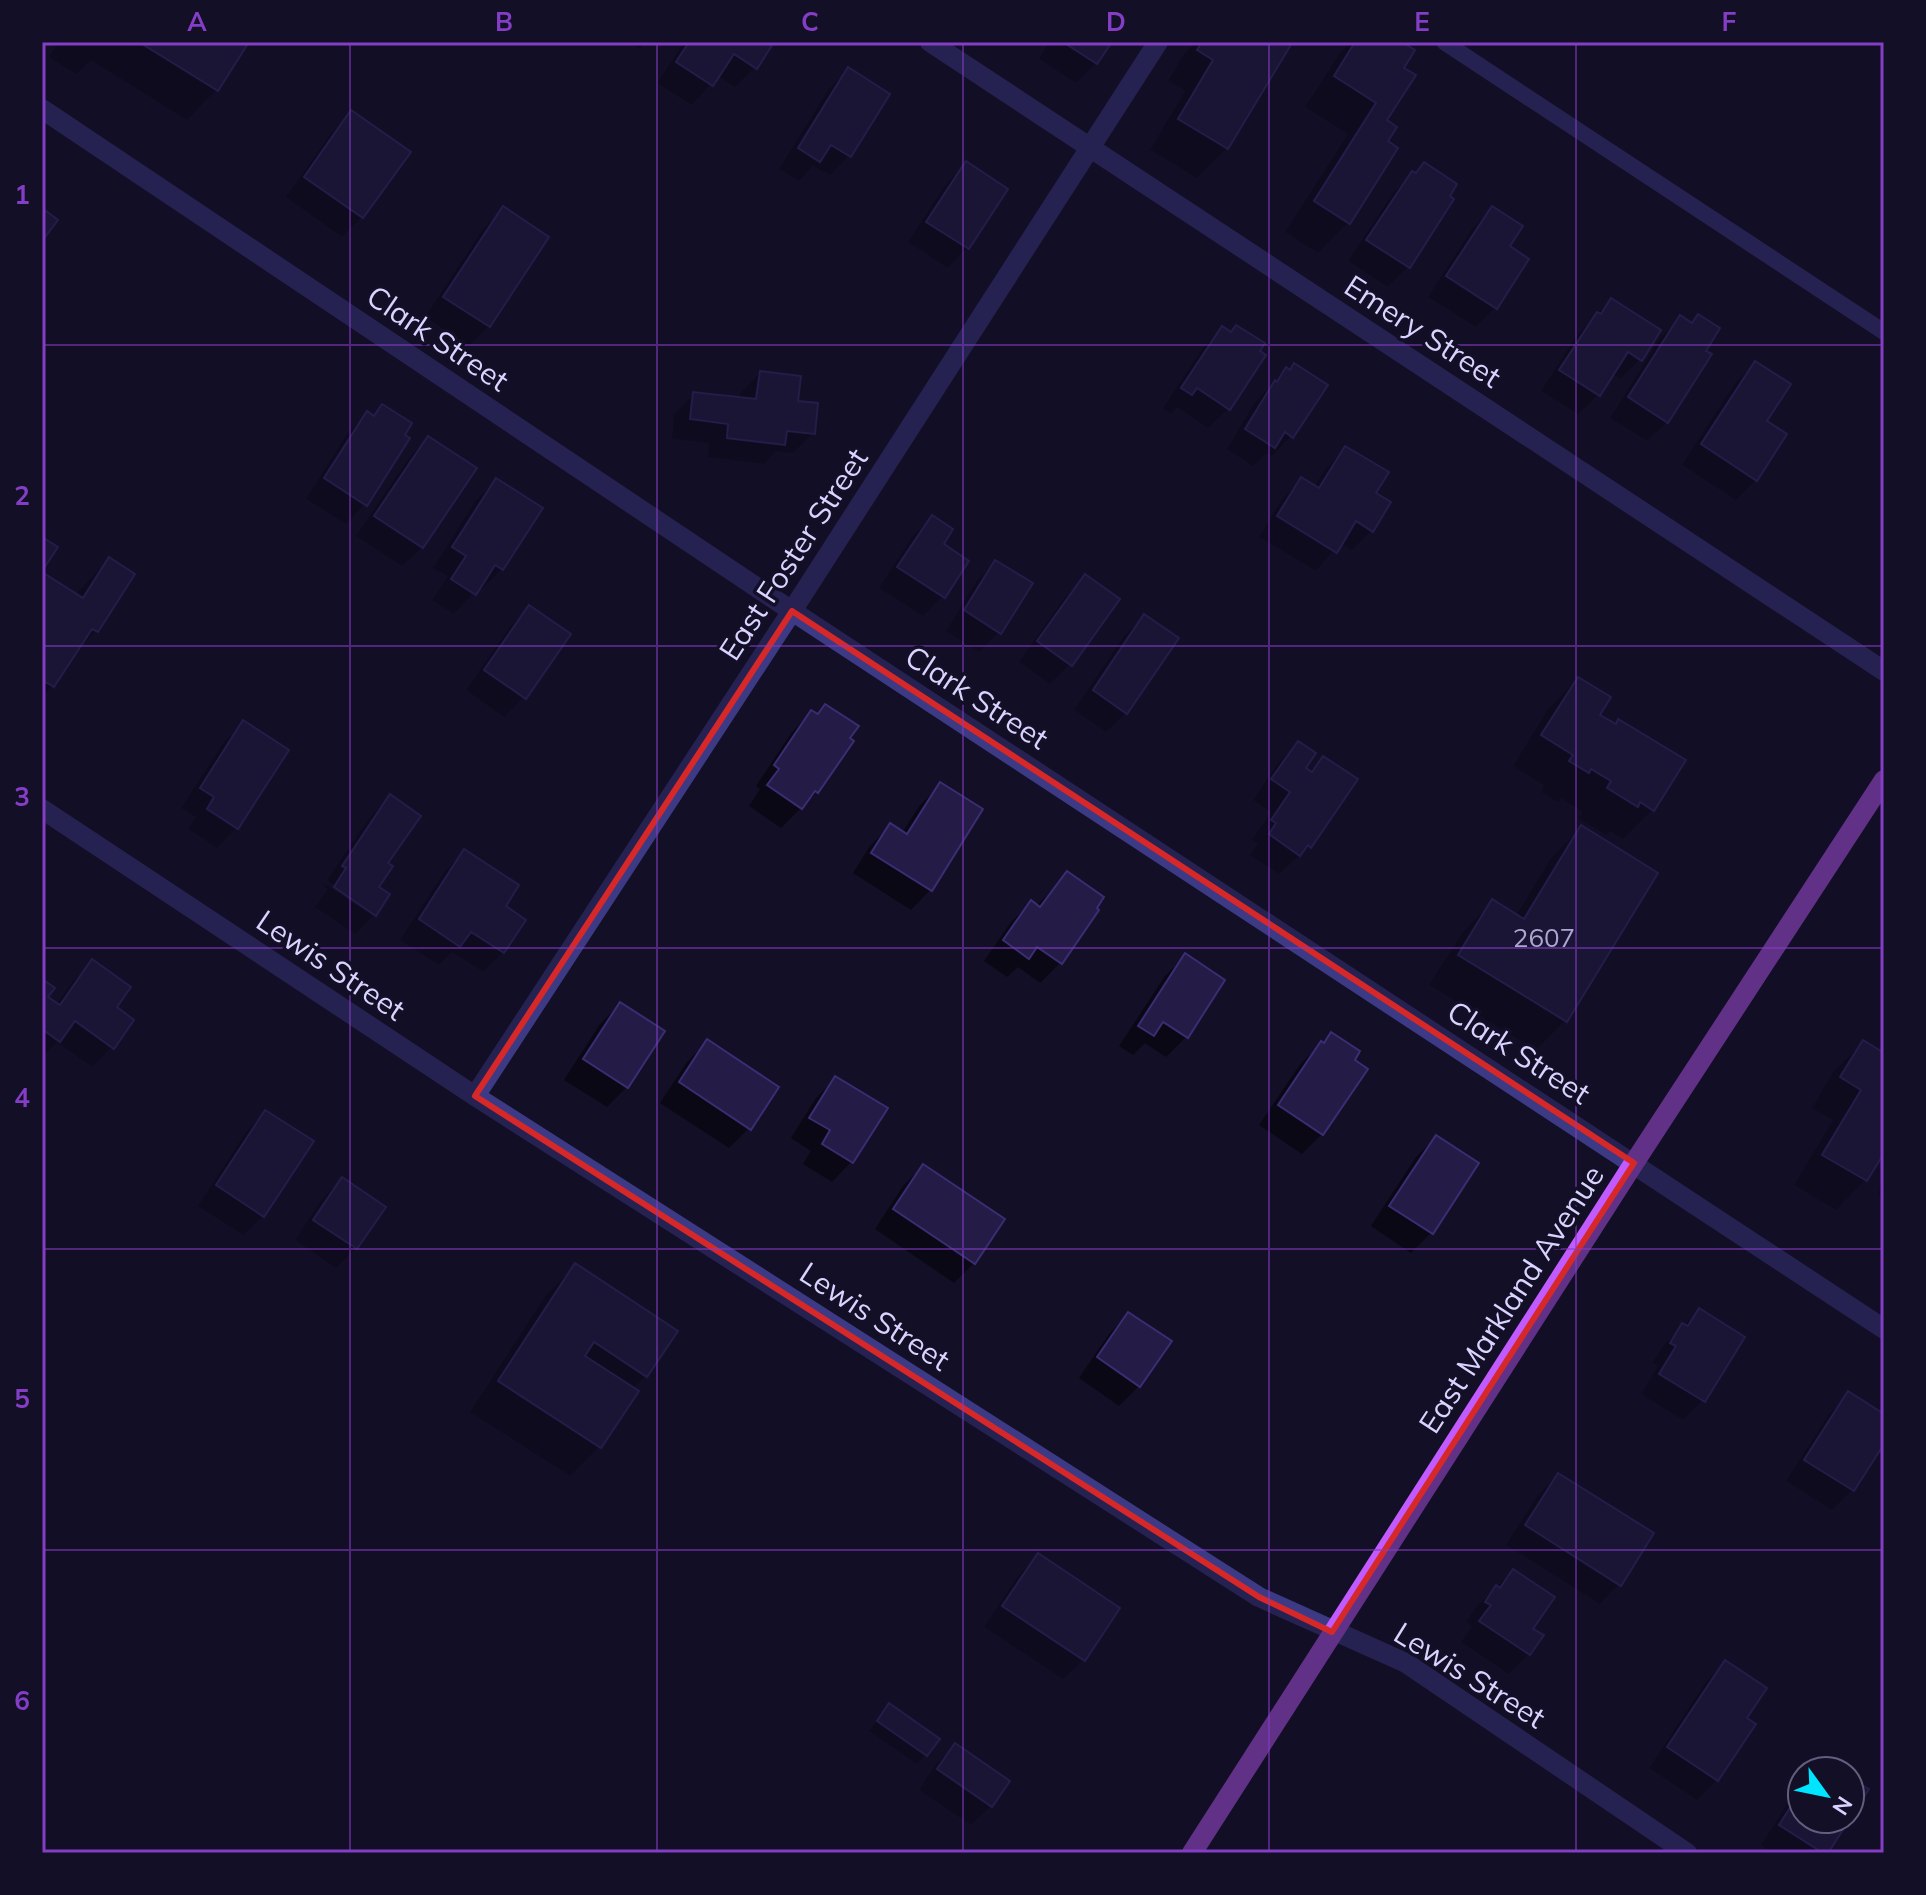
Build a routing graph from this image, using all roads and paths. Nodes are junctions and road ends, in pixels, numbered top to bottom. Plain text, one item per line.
1 (930, 42) edge
2 (1158, 42) edge
3 (1444, 42) edge
4 (42, 109) edge
5 (1090, 148) junction
6 (1884, 332) edge
7 (792, 611) junction
8 (1884, 671) edge
9 (1884, 780) edge
10 (42, 809) edge
11 (475, 1096) junction
12 (1634, 1163) junction
13 (1884, 1329) edge
14 (1332, 1632) junction
15 (1192, 1853) edge
16 (1687, 1853) edge

1 - 5 street, Emery Street
2 - 5 street, East Foster Street
3 - 6 lane
4 - 7 street, Clark Street
5 - 7 street, East Foster Street
5 - 8 street, Emery Street
7 - 11 street, East Foster Street
7 - 12 street, Clark Street
9 - 12 main road, East Markland Avenue
10 - 11 street, Lewis Street
11 - 14 street, Lewis Street
12 - 13 street, Clark Street
12 - 14 main road, East Markland Avenue
14 - 15 main road, East Markland Avenue
14 - 16 street, Lewis Street

